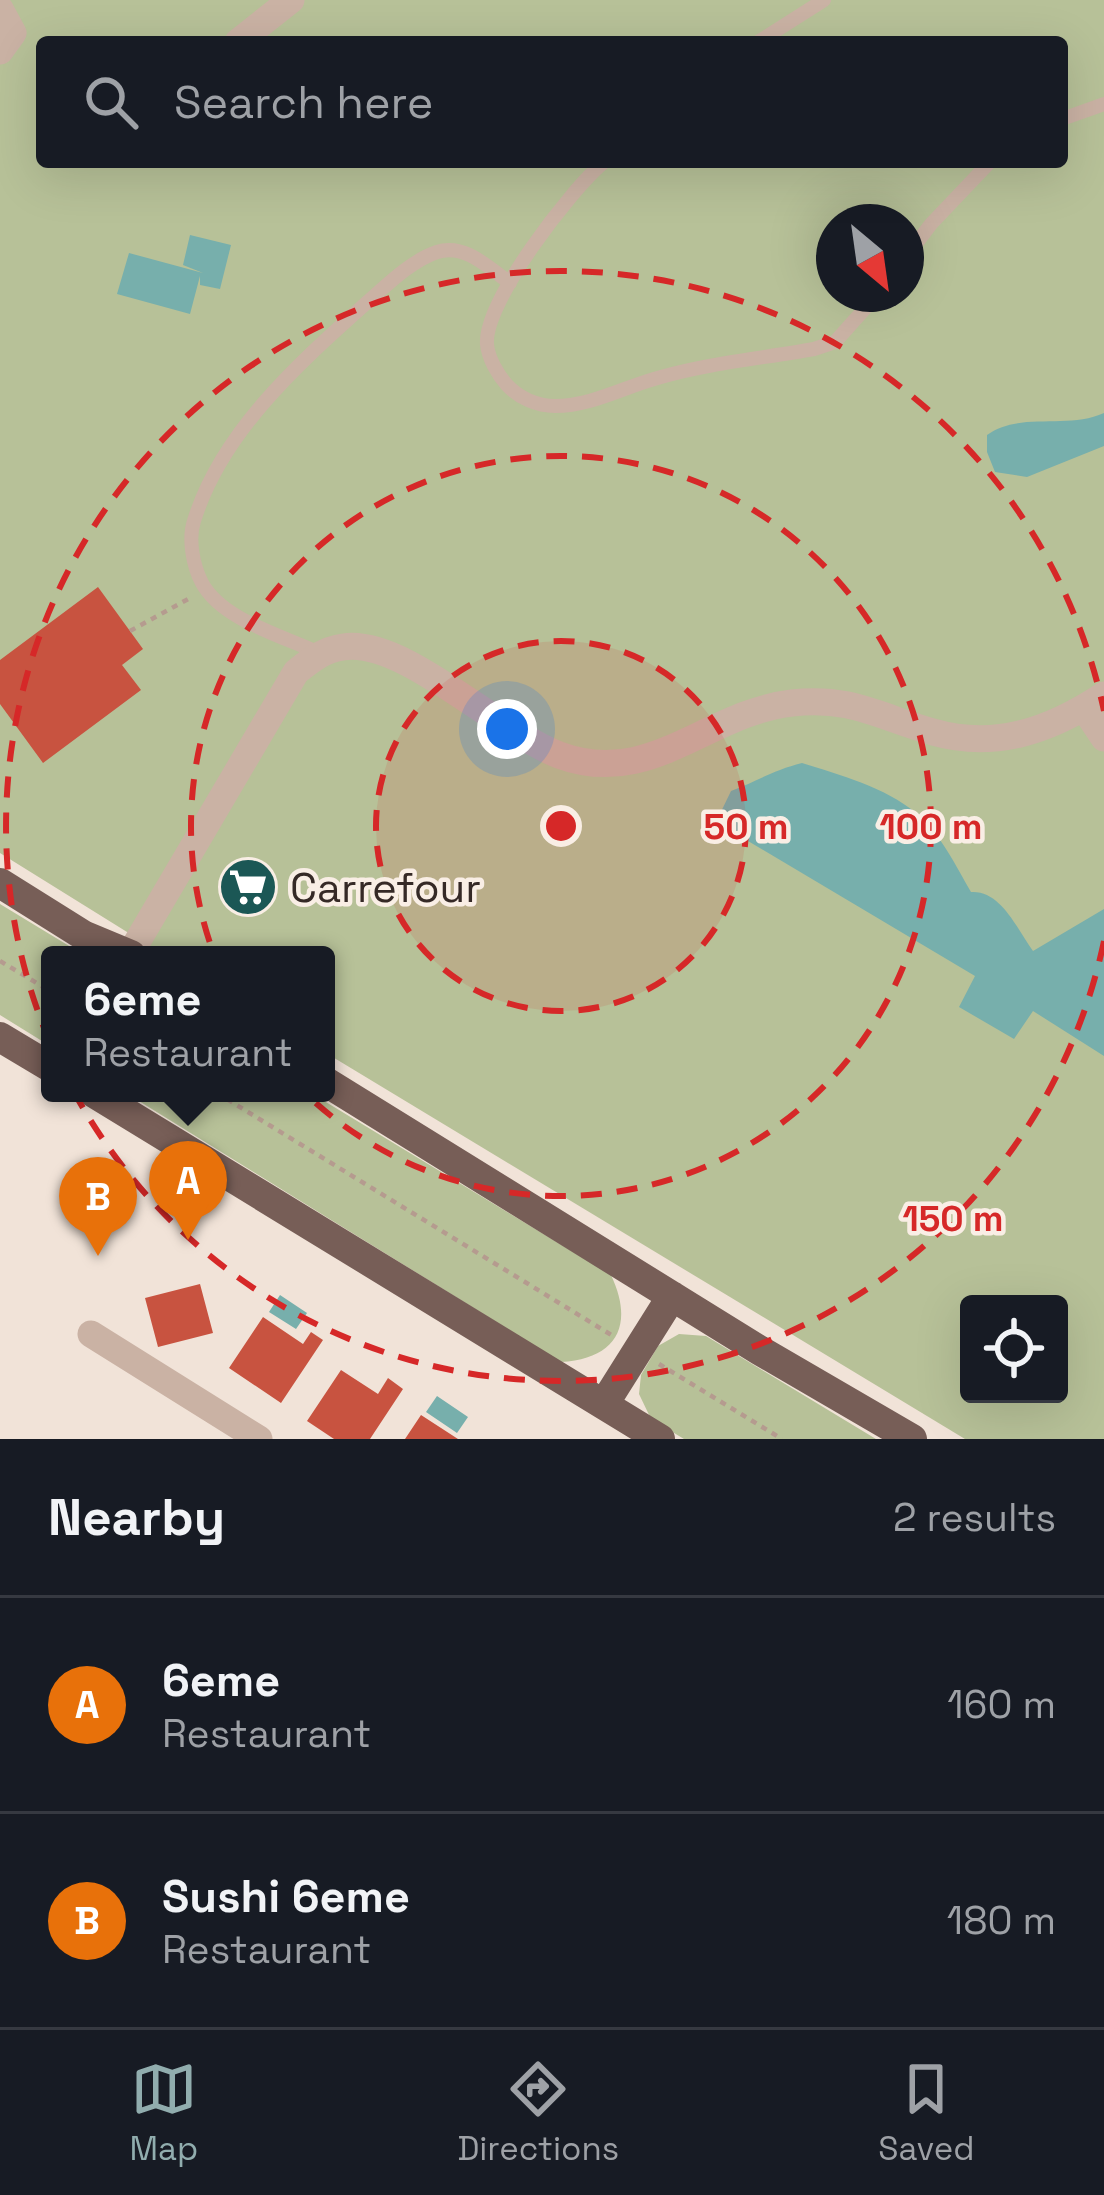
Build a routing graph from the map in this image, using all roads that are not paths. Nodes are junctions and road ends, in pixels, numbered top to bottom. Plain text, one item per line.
1 (291, 0) edge
2 (824, 0) edge
3 (3, 31) edge
4 (246, 36) edge
5 (767, 36) edge
6 (36, 40) edge
7 (1104, 104) edge
8 (1068, 117) edge
9 (598, 168) edge
10 (984, 168) edge
11 (924, 233) edge
12 (510, 283) junction
13 (862, 312) edge
14 (319, 653) junction
15 (1094, 702) edge
16 (1104, 739) edge
17 (0, 884) edge
18 (111, 946) edge
19 (136, 946) edge
20 (0, 1037) edge
21 (41, 1062) edge
22 (335, 1088) edge
23 (109, 1102) edge
24 (672, 1296) junction
25 (91, 1334) dead end
26 (604, 1404) junction
27 (259, 1439) edge
28 (661, 1439) edge
29 (912, 1439) edge

1 - 4 street
2 - 5 lane
3 - 6 street
7 - 8 lane
9 - 12 lane
10 - 11 lane
12 - 13 lane
12 - 14 lane
14 - 15 street
14 - 19 street
15 - 16 street
17 - 18 main road
20 - 21 main road
22 - 24 main road
23 - 26 main road
24 - 26 main road
24 - 29 main road
25 - 27 street
26 - 28 main road

